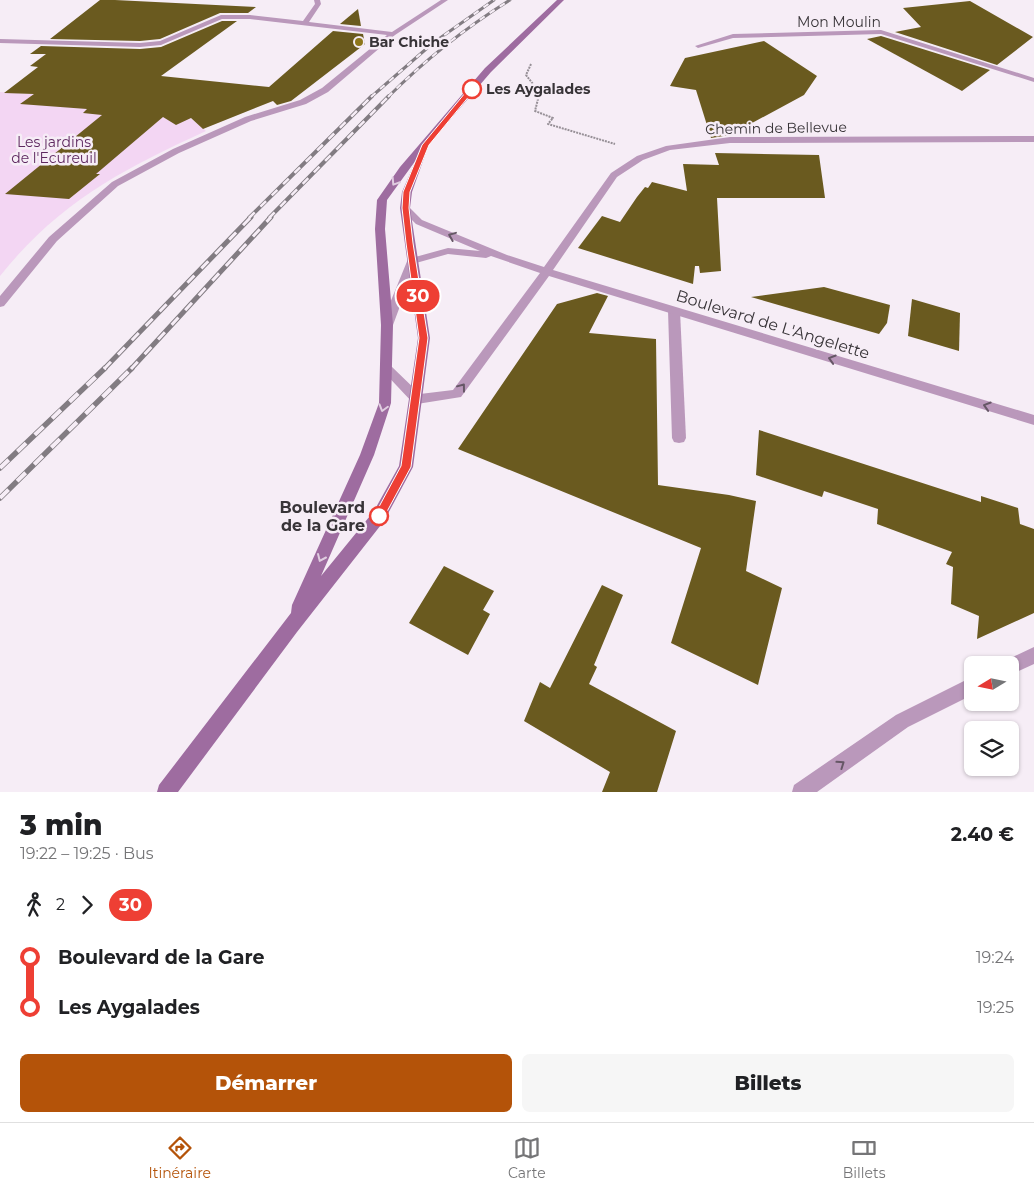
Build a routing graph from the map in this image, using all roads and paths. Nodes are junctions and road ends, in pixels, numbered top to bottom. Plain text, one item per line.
1 (317, 0) edge
2 (445, 0) edge
3 (563, 2) edge
4 (304, 24) junction
5 (393, 34) junction
6 (0, 41) edge
7 (698, 46) dead end
8 (511, 47) junction
9 (1034, 80) edge
10 (1034, 139) edge
11 (426, 145) junction
12 (647, 154) junction
13 (405, 208) junction
14 (503, 257) junction
15 (412, 261) junction
16 (547, 272) junction
17 (0, 302) edge
18 (674, 311) junction
19 (387, 324) junction
20 (387, 369) junction
21 (417, 399) junction
22 (1034, 420) edge
23 (679, 438) dead end
24 (291, 626) junction
25 (1034, 655) edge
26 (1019, 662) edge
27 (964, 690) edge
28 (166, 792) edge
29 (801, 792) edge

1 - 4 street
2 - 5 street
3 - 8 main road
4 - 5 street
4 - 6 street
5 - 17 street
7 - 9 street, Mon Moulin
8 - 11 main road
8 - 12 path
10 - 12 street, Chemin de Bellevue
11 - 13 main road
11 -> 19 main road
12 - 16 street, Chemin de Bellevue
14 -> 13 street, Boulevard de L'Angelette
13 - 15 main road
14 - 15 street, Boulevard de L'Angelette
14 - 16 street, Boulevard de L'Angelette
15 - 19 street
15 - 21 main road
16 - 18 street, Boulevard de L'Angelette
21 -> 16 street
22 -> 18 street, Boulevard de L'Angelette
18 - 23 street
19 - 20 main road
20 - 21 street
20 -> 24 main road
21 - 24 main road
24 - 28 main road
25 - 26 street
29 -> 27 street

